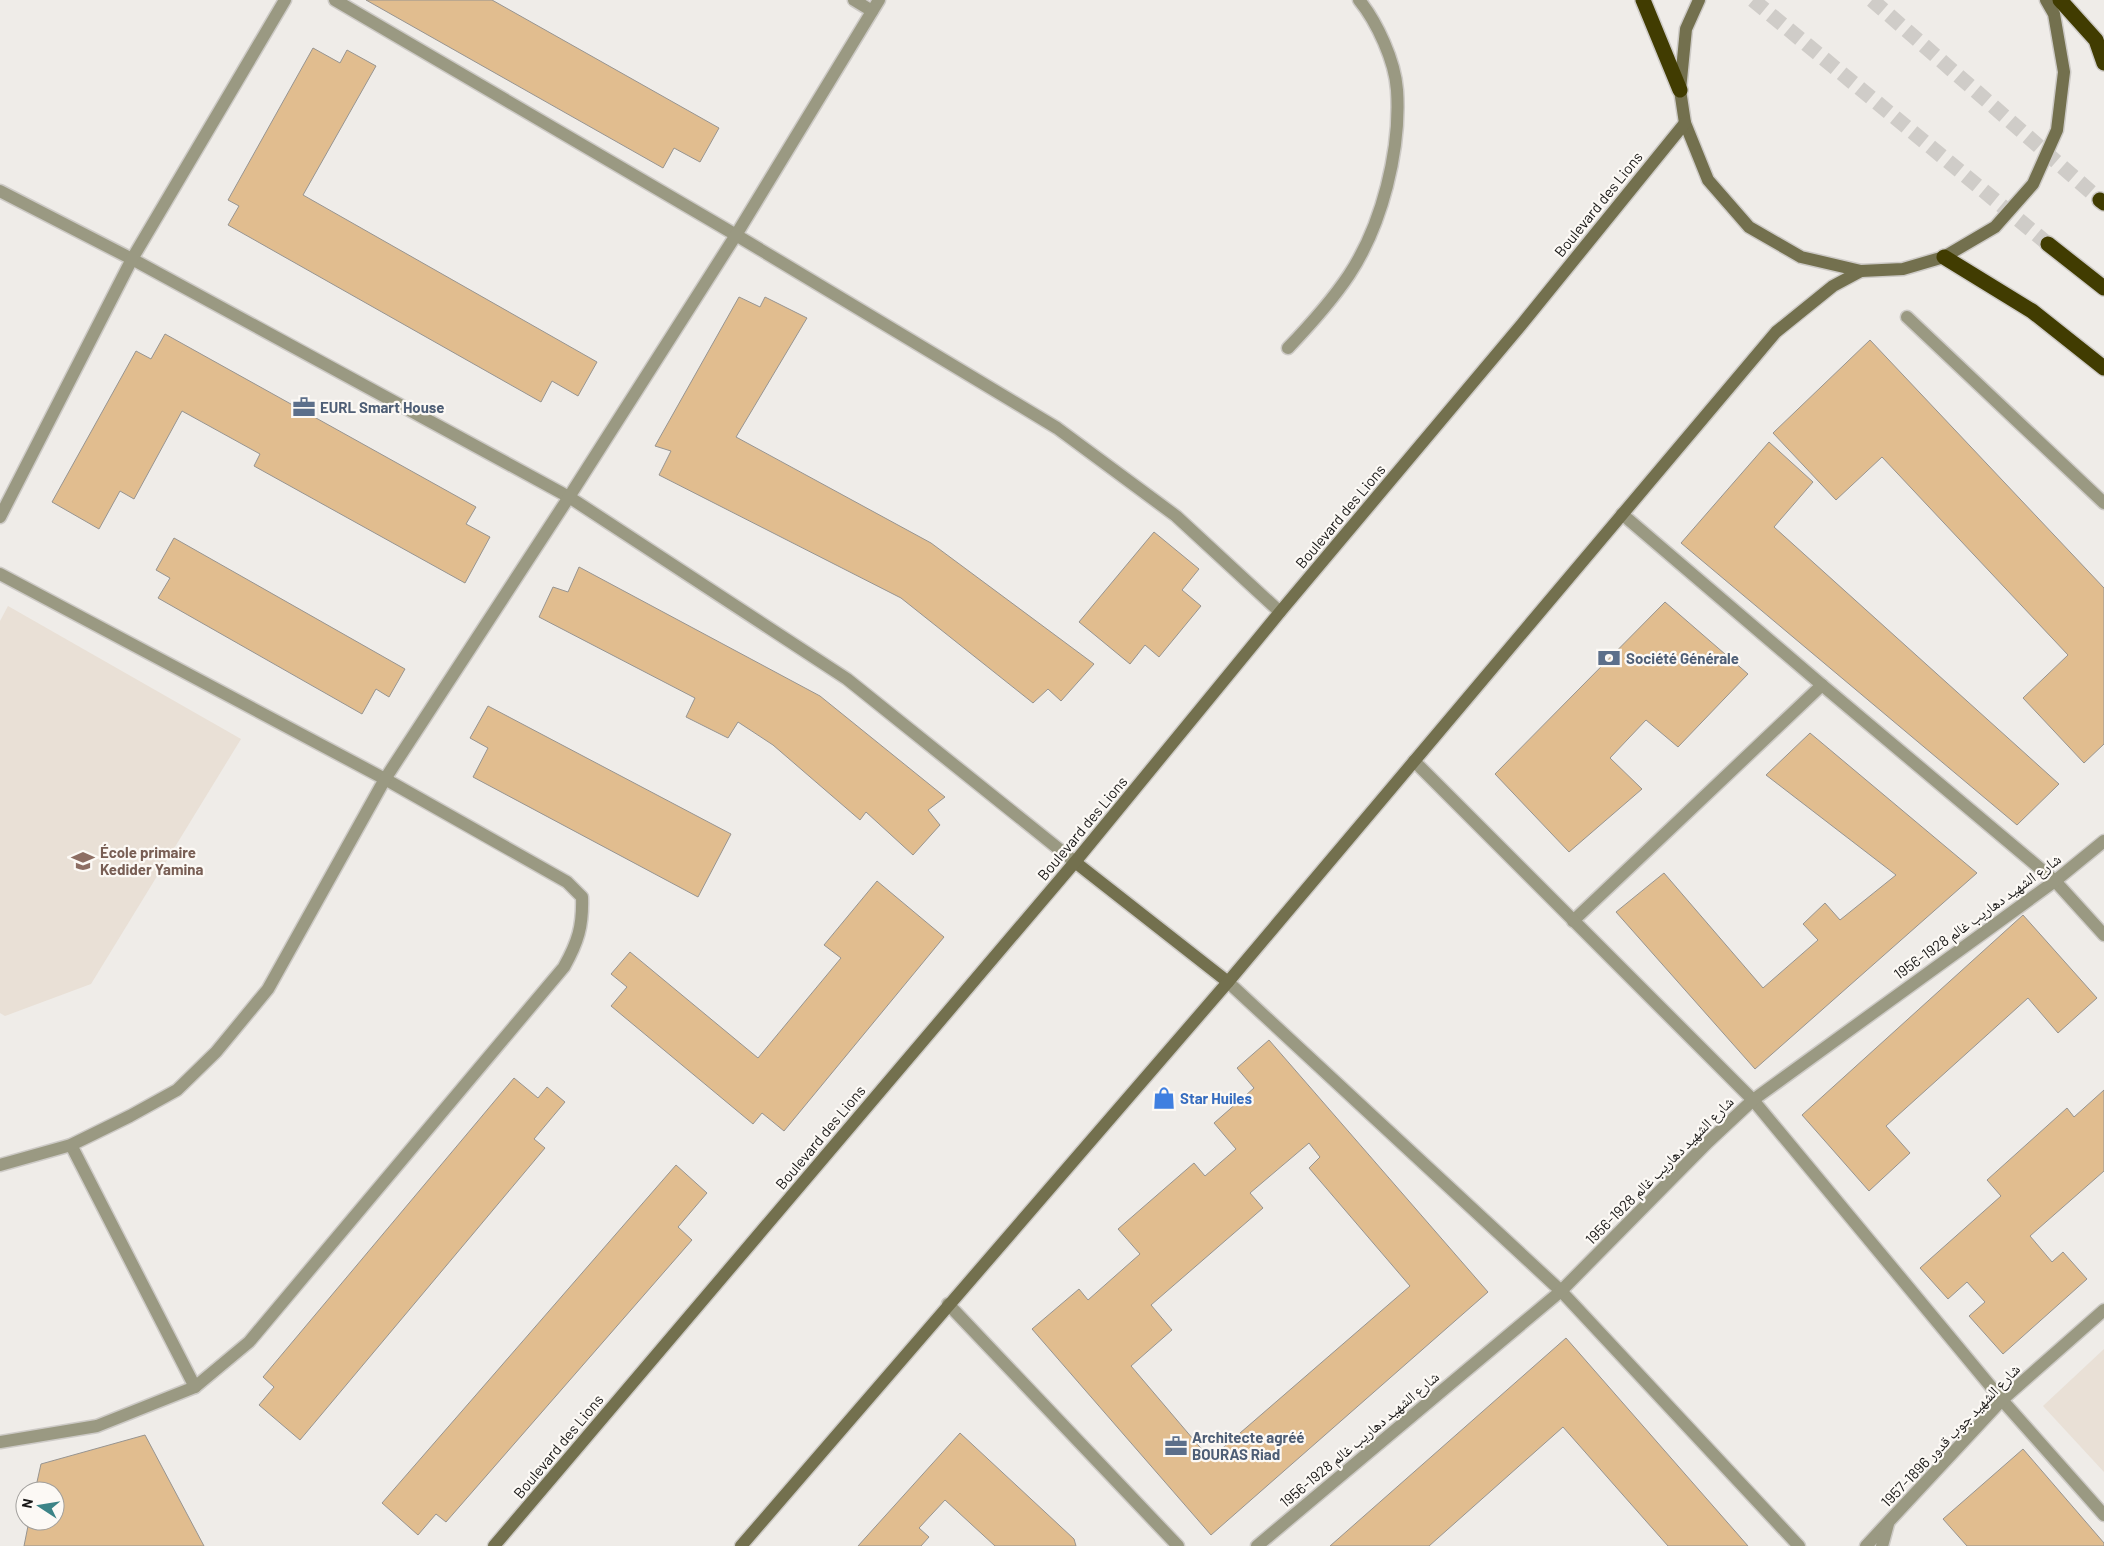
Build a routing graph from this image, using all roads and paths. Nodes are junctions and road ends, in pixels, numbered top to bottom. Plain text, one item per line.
1 (285, 0) edge
2 (335, 0) edge
3 (854, 0) edge
4 (1359, 0) edge
5 (1643, 0) edge
6 (1699, 0) edge
7 (2046, 0) edge
8 (2060, 0) edge
9 (875, 5) edge
10 (2104, 63) edge
11 (1680, 90) junction
12 (1685, 123) junction
13 (0, 191) edge
14 (736, 235) junction
15 (2048, 244) tunnel mouth
16 (1944, 257) junction
17 (132, 259) junction
18 (1861, 271) junction
19 (2104, 288) edge
20 (1907, 317) dead end
21 (1288, 348) dead end
22 (2104, 368) edge
23 (566, 495) junction
24 (2104, 503) edge
25 (1622, 514) junction
26 (0, 518) edge
27 (0, 574) edge
28 (1280, 612) junction
29 (1822, 685) junction
30 (1414, 761) junction
31 (385, 779) junction
32 (2104, 841) edge
33 (1075, 862) junction
34 (2055, 881) junction
35 (1573, 921) junction
36 (2104, 935) edge
37 (1228, 982) junction
38 (1753, 1100) junction
39 (71, 1145) junction
40 (0, 1165) edge
41 (1560, 1291) junction
42 (948, 1304) junction
43 (2104, 1310) edge
44 (195, 1387) junction
45 (2002, 1400) junction
46 (0, 1442) edge
47 (2104, 1515) edge
48 (1890, 1520) junction
49 (494, 1546) edge
50 (741, 1546) edge
51 (1178, 1546) edge
52 (1257, 1546) edge
53 (1799, 1546) edge
54 (1866, 1546) edge
55 (1882, 1546) edge

1 - 17 street
2 - 14 street
3 - 9 street
4 - 21 street
5 - 11 highway
6 - 11 main road
7 - 16 main road
8 - 10 highway
9 - 14 street
11 - 12 main road
12 - 18 main road
12 - 28 main road, Boulevard des Lions
13 - 17 street
14 - 23 street
14 - 28 street
15 - 19 highway
16 - 18 main road
16 - 22 highway
17 - 23 street
17 - 26 street
18 - 25 main road
20 - 24 street
23 - 31 street
23 - 33 street
25 - 29 street
25 - 30 main road
27 - 31 street
28 - 33 main road, Boulevard des Lions
29 - 34 street
29 - 35 street
30 - 35 street
30 - 37 main road
31 - 39 street
31 - 44 street
32 - 34 street, شارع الشهيد دهاريب غالم 1928-1956
33 - 37 main road
33 - 49 main road, Boulevard des Lions
34 - 36 street
34 - 38 street, شارع الشهيد دهاريب غالم 1928-1956
35 - 38 street
37 - 41 street
37 - 42 main road
38 - 41 street, شارع الشهيد دهاريب غالم 1928-1956
38 - 45 street
39 - 40 street
39 - 44 street
41 - 52 street, شارع الشهيد دهاريب غالم 1928-1956
41 - 53 street
42 - 50 main road
42 - 51 street
43 - 45 street, شارع الشهيد جوب قدور 1896-1957
44 - 46 street
45 - 47 street
45 - 48 street, شارع الشهيد جوب قدور 1896-1957
48 - 54 street, شارع الشهيد جوب قدور 1896-1957
48 - 55 street

